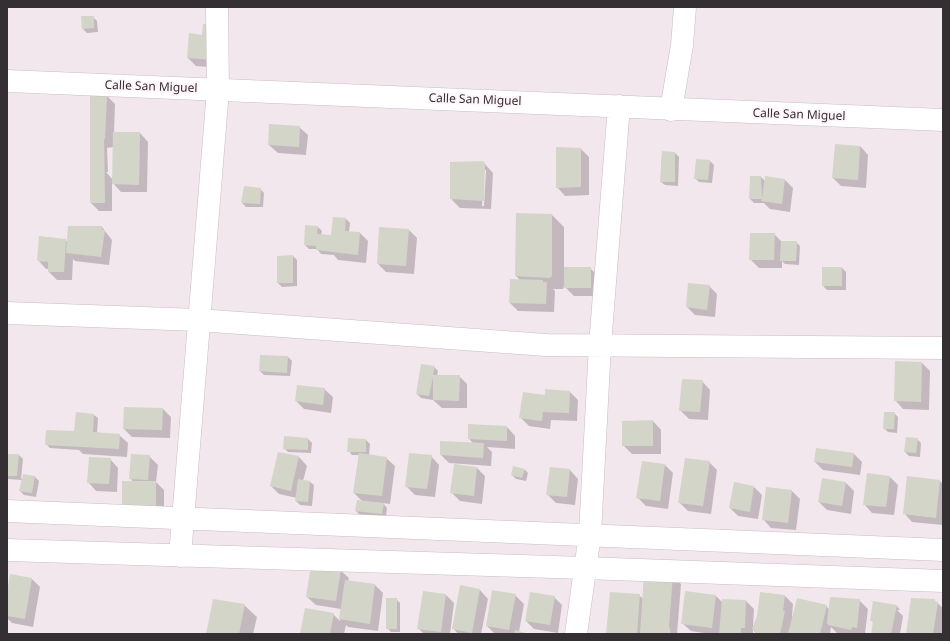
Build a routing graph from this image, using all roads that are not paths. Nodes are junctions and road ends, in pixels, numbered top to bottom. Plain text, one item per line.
1 (217, 7) edge
2 (685, 7) edge
3 (7, 81) edge
4 (218, 90) junction
5 (619, 106) junction
6 (671, 110) junction
7 (943, 120) edge
8 (7, 313) edge
9 (198, 320) junction
10 (600, 345) junction
11 (943, 348) edge
12 (7, 511) edge
13 (182, 518) junction
14 (590, 534) junction
15 (7, 550) edge
16 (943, 550) edge
17 (180, 556) junction
18 (585, 568) junction
19 (943, 581) edge
20 (576, 634) edge

1 - 4 street
2 - 6 street
3 - 4 street, Calle San Miguel
4 - 5 street, Calle San Miguel
4 - 9 street
5 - 6 street, Calle San Miguel
5 - 10 street
6 - 7 street, Calle San Miguel
8 - 9 street
9 - 10 street
9 - 13 street
10 - 11 street
10 - 14 street
12 - 13 street
13 - 14 street
13 - 17 street
14 - 16 street
14 - 18 street
15 - 17 street
17 - 18 street
18 - 19 street
18 - 20 street

